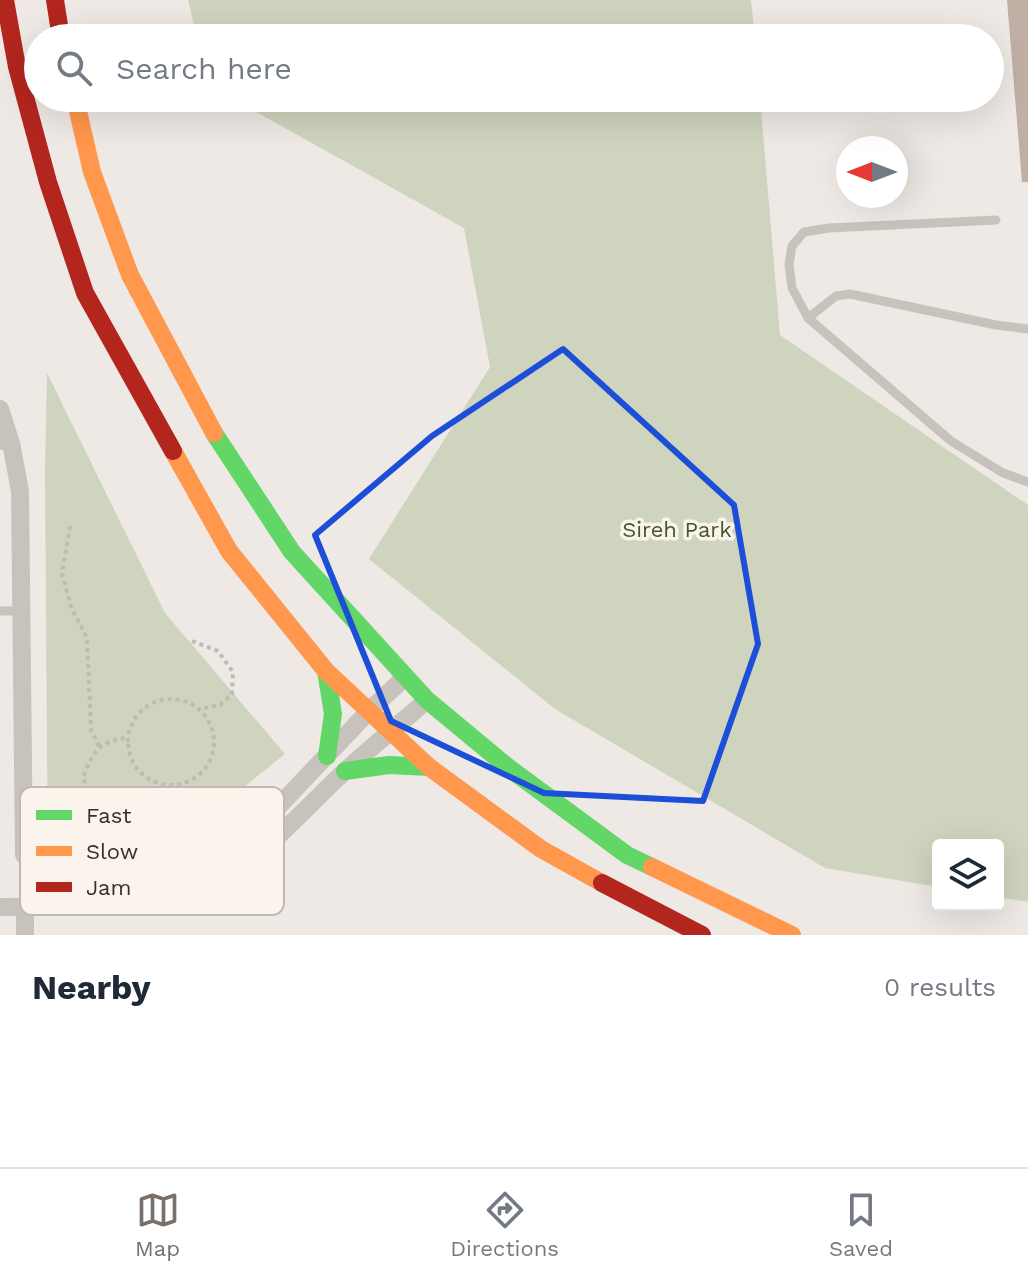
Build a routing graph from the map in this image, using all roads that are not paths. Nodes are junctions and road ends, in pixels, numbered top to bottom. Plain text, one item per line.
1 (5, 0) edge
2 (55, 0) edge
3 (59, 24) edge
4 (7, 43) edge
5 (24, 101) edge
6 (27, 112) edge
7 (78, 112) edge
8 (996, 220) dead end
9 (808, 318) junction
10 (1028, 329) edge
11 (0, 409) edge
12 (5, 442) edge
13 (1028, 482) edge
14 (0, 611) edge
15 (23, 611) junction
16 (326, 671) junction
17 (405, 677) junction
18 (427, 700) junction
19 (369, 711) junction
20 (391, 732) junction
21 (327, 756) junction
22 (429, 767) junction
23 (345, 771) junction
24 (24, 787) edge
25 (284, 801) edge
26 (284, 829) edge
27 (670, 927) edge
28 (702, 935) edge
29 (792, 935) edge

1 - 4 main road
2 - 3 main road
4 - 5 main road
6 - 16 main road
7 - 17 main road
8 - 9 lane
9 - 10 lane
9 - 13 lane
11 - 12 street
12 - 15 street
14 - 15 lane
15 - 24 street
16 - 19 main road
16 - 21 main road
17 - 18 main road
17 - 19 street
18 - 20 street
18 - 29 main road
19 - 20 main road
19 - 21 street
20 - 22 main road
20 - 23 street
21 - 25 street
22 - 23 main road
22 - 27 main road
23 - 26 street
27 - 28 main road

